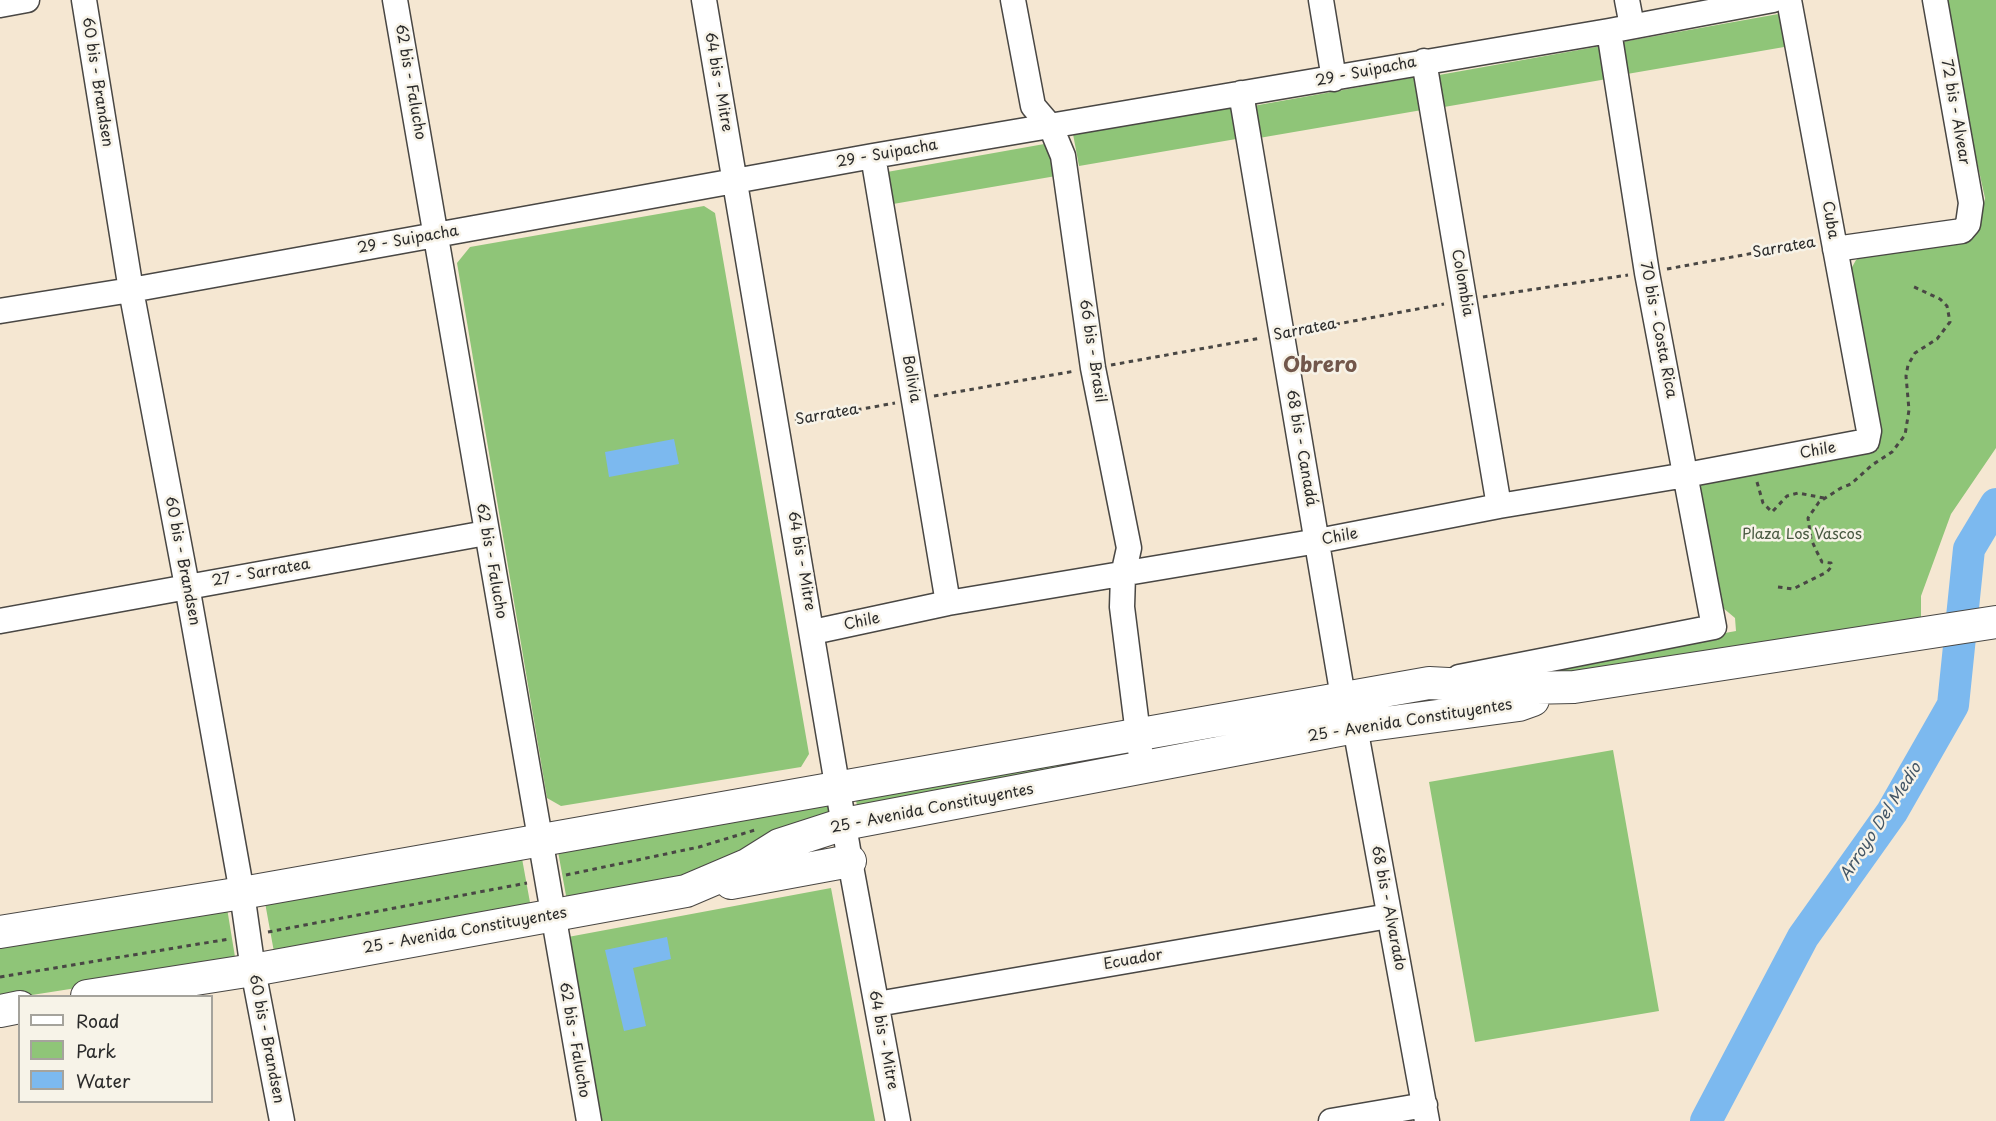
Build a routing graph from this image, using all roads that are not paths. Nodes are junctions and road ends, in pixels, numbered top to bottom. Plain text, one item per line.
1 (27, 0) edge
2 (84, 0) edge
3 (395, 0) edge
4 (704, 0) edge
5 (1013, 0) edge
6 (1321, 0) edge
7 (1627, 0) edge
8 (1773, 0) edge
9 (1789, 0) edge
10 (1935, 0) edge
11 (0, 5) edge
12 (1621, 29) junction
13 (1424, 61) junction
14 (1334, 79) junction
15 (1240, 93) junction
16 (1051, 127) junction
17 (873, 156) junction
18 (735, 180) junction
19 (1968, 224) joint
20 (436, 234) junction
21 (1834, 244) junction
22 (131, 290) junction
23 (0, 311) edge
24 (1866, 441) joint
25 (1686, 475) junction
26 (1499, 506) junction
27 (486, 532) junction
28 (1318, 541) junction
29 (1123, 575) junction
30 (187, 586) junction
31 (948, 603) junction
32 (0, 621) edge
33 (1996, 622) edge
34 (1714, 627) joint
35 (813, 632) junction
36 (1429, 683) junction
37 (1574, 687) junction
38 (1343, 697) junction
39 (1355, 727) junction
40 (1137, 733) junction
41 (1143, 769) junction
42 (838, 786) junction
43 (844, 824) junction
44 (539, 839) junction
45 (850, 861) junction
46 (686, 891) junction
47 (242, 893) junction
48 (552, 915) junction
49 (1389, 916) junction
50 (0, 932) edge
51 (253, 970) junction
52 (93, 995) edge
53 (877, 1005) junction
54 (18, 1007) edge
55 (0, 1011) edge
56 (1426, 1113) edge
57 (282, 1121) edge
58 (589, 1121) edge
59 (898, 1121) edge
60 (1331, 1121) edge

1 - 11 street
2 - 22 street, 60 bis - Brandsen
3 - 20 street, 62 bis - Falucho
4 - 18 street, 64 bis - Mitre
5 - 16 street, 66 bis - Brasil
6 - 14 street
7 - 12 street, 70 bis - Costa Rica
8 - 12 street, 29 - Suipacha
9 - 21 street, Cuba
10 - 19 street, 72 bis - Alvear
12 - 13 street, 29 - Suipacha
12 - 25 street, 70 bis - Costa Rica
13 - 14 street, 29 - Suipacha
13 - 26 street, Colombia
14 - 15 street, 29 - Suipacha
15 - 16 street, 29 - Suipacha
15 - 28 street, 68 bis - Canadá
16 - 17 street, 29 - Suipacha
16 - 29 street, 66 bis - Brasil
17 - 18 street, 29 - Suipacha
17 - 31 street, Bolivia
18 - 20 street, 29 - Suipacha
18 - 35 street, 64 bis - Mitre
19 - 21 street, Sarratea
20 - 22 street, 29 - Suipacha
20 - 27 street, 62 bis - Falucho
21 - 24 street, Cuba
22 - 23 street, 29 - Suipacha
22 - 30 street, 60 bis - Brandsen
24 - 25 street, Chile
25 - 26 street, Chile
25 - 34 street, 70 bis - Costa Rica
26 - 28 street, Chile
27 - 30 street, 27 - Sarratea
27 - 44 street, 62 bis - Falucho
28 - 29 street, Chile
28 - 38 street, 68 bis - Canadá
29 - 31 street, Chile
29 - 40 street, 66 bis - Brasil
30 - 32 street, 27 - Sarratea
30 - 47 street, 60 bis - Brandsen
31 - 35 street, Chile
33 - 37 main road, 25 - Avenida Constituyentes
34 - 36 street, 25 - Avenida Constituyentes
35 - 42 street, 64 bis - Mitre
36 - 37 main road, 25 - Avenida Constituyentes
36 - 38 main road, 25 - Avenida Constituyentes
37 - 39 main road, 25 - Avenida Constituyentes
38 - 39 street, 68 bis - Alvarado
38 - 40 main road, 25 - Avenida Constituyentes
39 - 41 main road, 25 - Avenida Constituyentes
39 - 49 street, 68 bis - Alvarado
40 - 41 street, 66 bis - Brasil
40 - 42 main road, 25 - Avenida Constituyentes
41 - 43 main road, 25 - Avenida Constituyentes
42 - 43 street, 64 bis - Mitre
42 - 44 main road, 25 - Avenida Constituyentes
43 - 45 street, 64 bis - Mitre
43 - 46 main road, 25 - Avenida Constituyentes
44 - 47 main road, 25 - Avenida Constituyentes
44 - 48 street, 62 bis - Falucho
45 - 46 main road
45 - 53 street, 64 bis - Mitre
46 - 48 main road, 25 - Avenida Constituyentes
47 - 50 main road, 25 - Avenida Constituyentes
47 - 51 street, 60 bis - Brandsen
48 - 51 main road, 25 - Avenida Constituyentes
48 - 58 street, 62 bis - Falucho
49 - 53 street, Ecuador
49 - 56 street, 68 bis - Alvarado
51 - 52 main road, 25 - Avenida Constituyentes
51 - 57 street, 60 bis - Brandsen
53 - 59 street, 64 bis - Mitre
54 - 55 main road
56 - 60 street

